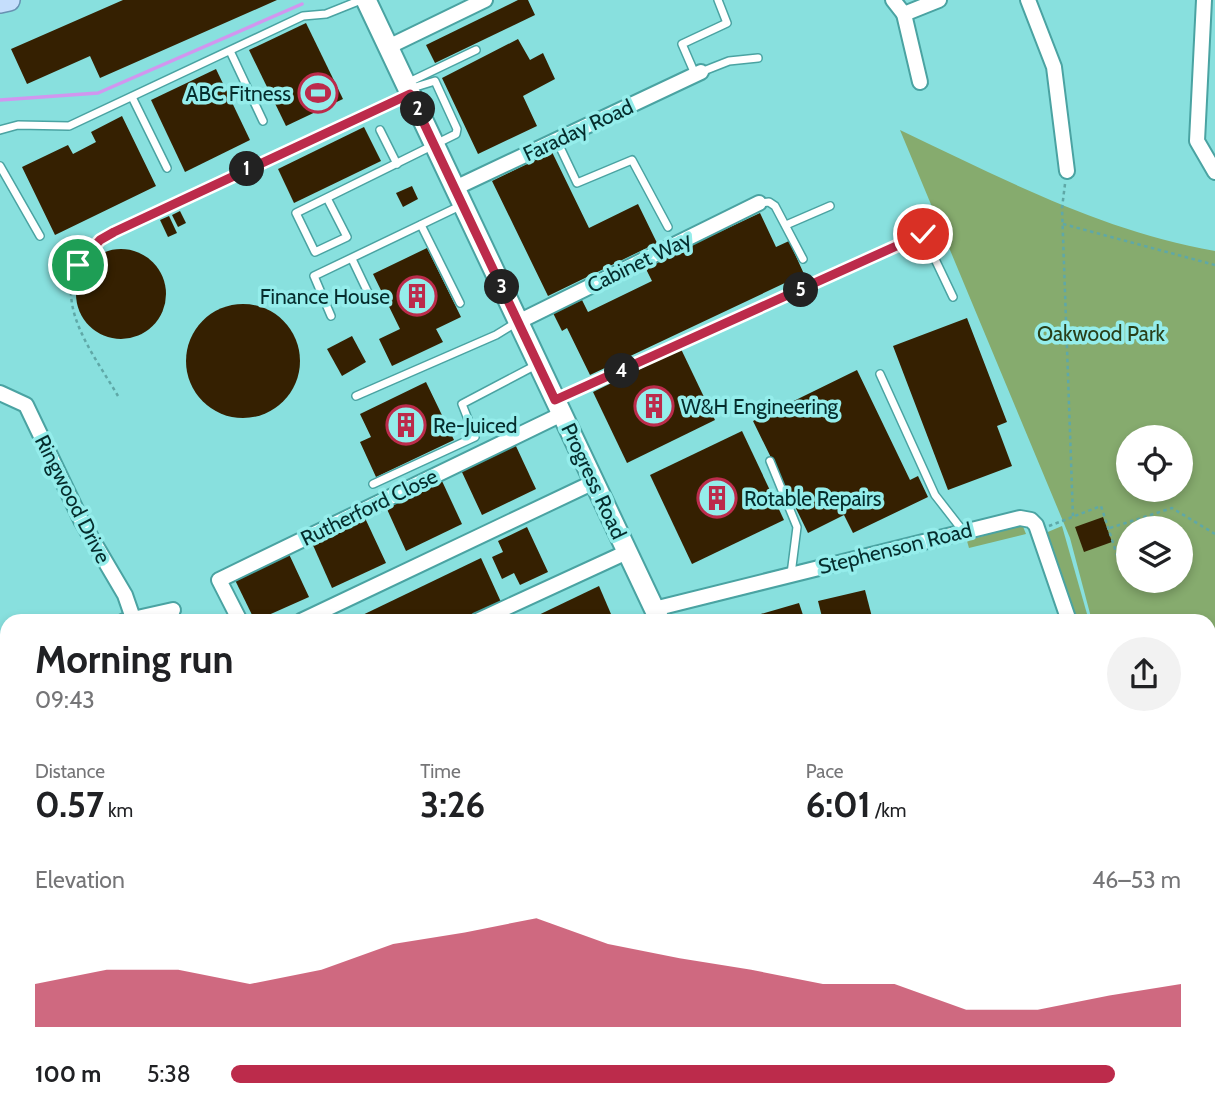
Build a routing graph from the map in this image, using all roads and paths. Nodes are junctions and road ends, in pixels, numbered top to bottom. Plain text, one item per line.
1 (9, 0) edge
2 (363, 0) edge
3 (485, 0) edge
4 (718, 0) edge
5 (893, 0) edge
6 (939, 0) edge
7 (1028, 0) edge
8 (1205, 0) edge
9 (0, 2) edge
10 (904, 14) junction
11 (388, 47) junction
12 (476, 50) dead end
13 (230, 51) junction
14 (758, 58) dead end
15 (1209, 66) edge
16 (698, 74) junction
17 (920, 82) dead end
18 (408, 89) junction
19 (132, 97) junction
20 (263, 121) dead end
21 (0, 130) edge
22 (380, 130) dead end
23 (557, 141) junction
24 (435, 145) junction
25 (397, 164) junction
26 (0, 166) edge
27 (167, 168) dead end
28 (1067, 171) joint
29 (1215, 172) edge
30 (459, 196) junction
31 (327, 198) junction
32 (760, 203) joint
33 (830, 206) dead end
34 (156, 212) joint
35 (1063, 224) junction
36 (421, 225) junction
37 (786, 225) junction
38 (668, 227) dead end
39 (40, 236) dead end
40 (352, 259) junction
41 (803, 259) dead end
42 (1215, 265) edge
43 (953, 298) dead end
44 (372, 301) dead end
45 (460, 303) dead end
46 (331, 316) dead end
47 (518, 322) junction
48 (538, 364) junction
49 (880, 374) dead end
50 (0, 393) edge
51 (356, 396) dead end
52 (118, 397) dead end
53 (558, 407) junction
54 (770, 461) dead end
55 (594, 482) junction
56 (373, 484) dead end
57 (1073, 517) junction
58 (1108, 529) junction
59 (1038, 530) junction
60 (963, 531) junction
61 (1215, 534) edge
62 (627, 552) junction
63 (1116, 552) edge
64 (792, 574) junction
65 (173, 610) dead end
66 (129, 614) edge
67 (156, 614) edge
68 (236, 614) edge
69 (317, 614) edge
70 (492, 614) edge
71 (657, 614) edge
72 (660, 614) edge
73 (1067, 614) edge

1 - 9 main road
2 - 11 street, Progress Road
2 - 13 lane
3 - 11 street
4 - 16 lane
5 - 10 street
6 - 10 street
7 - 28 street
8 - 15 street
10 - 17 street
11 - 18 street, Progress Road
12 - 18 lane
13 - 19 lane
13 - 20 lane
14 - 16 lane
15 - 29 street
16 - 23 street, Faraday Road
18 - 24 street, Progress Road
18 - 24 lane
18 - 34 lane
19 - 21 lane
19 - 27 lane
22 - 25 lane
23 - 30 street, Faraday Road
23 - 38 lane
24 - 25 lane
24 - 30 street, Progress Road
25 - 31 lane
26 - 39 lane
28 - 35 path
30 - 36 lane
30 - 47 street, Progress Road
31 - 31 lane
32 - 37 lane
32 - 47 street, Cabinet Way
33 - 37 lane
34 - 52 path
35 - 42 path
35 - 57 path
36 - 40 lane
36 - 45 lane
37 - 41 lane
40 - 44 lane
40 - 46 lane
43 - 53 lane
47 - 48 street, Progress Road
47 - 51 lane
48 - 53 street, Progress Road
48 - 56 lane
49 - 60 lane
50 - 66 street, Ringwood Drive
53 - 55 street, Progress Road
53 - 68 street, Rutherford Close
54 - 64 lane
55 - 62 street, Progress Road
55 - 69 street
57 - 58 path
57 - 59 path
58 - 61 path
58 - 63 path
59 - 60 street, Stephenson Road
59 - 73 street
60 - 64 street, Stephenson Road
62 - 70 street
62 - 71 street, Progress Road
64 - 72 street, Stephenson Road
65 - 67 street

